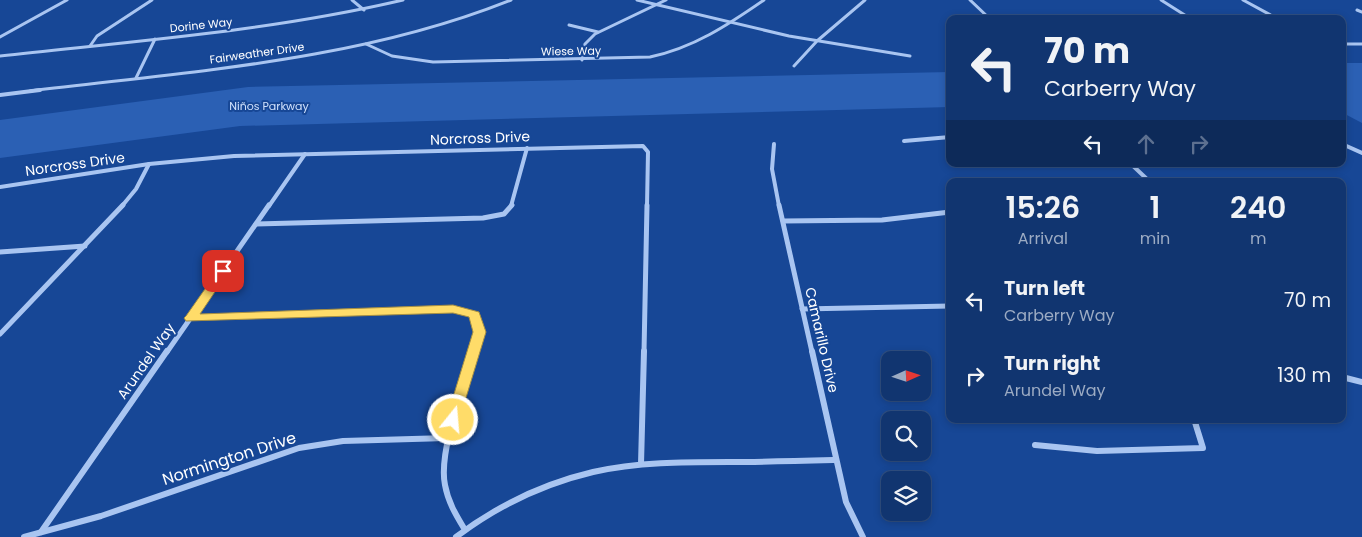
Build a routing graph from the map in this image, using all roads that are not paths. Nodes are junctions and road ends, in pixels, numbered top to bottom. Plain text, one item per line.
1 (67, 0) edge
2 (152, 0) edge
3 (352, 0) edge
4 (402, 0) edge
5 (511, 0) edge
6 (637, 0) edge
7 (666, 0) edge
8 (764, 0) edge
9 (865, 0) edge
10 (970, 0) edge
11 (1161, 0) edge
12 (1243, 0) edge
13 (658, 5) junction
14 (364, 10) junction
15 (986, 15) edge
16 (1184, 15) edge
17 (1271, 15) edge
18 (733, 22) junction
19 (569, 25) dead end
20 (599, 32) junction
21 (0, 37) edge
22 (155, 39) junction
23 (817, 41) junction
24 (366, 44) junction
25 (1346, 44) edge
26 (1362, 44) edge
27 (90, 46) junction
28 (0, 56) edge
29 (910, 56) dead end
30 (582, 60) junction
31 (794, 66) dead end
32 (136, 78) junction
33 (0, 95) edge
34 (946, 137) edge
35 (904, 141) dead end
36 (774, 144) dead end
37 (1346, 146) edge
38 (527, 148) junction
39 (1362, 153) edge
40 (304, 154) junction
41 (150, 164) junction
42 (1134, 167) edge
43 (1146, 178) edge
44 (0, 187) edge
45 (946, 212) edge
46 (783, 221) junction
47 (256, 224) junction
48 (85, 246) junction
49 (0, 252) edge
50 (946, 306) edge
51 (802, 309) junction
52 (191, 318) junction
53 (0, 334) edge
54 (1346, 378) edge
55 (1362, 382) edge
56 (1195, 423) edge
57 (448, 438) junction
58 (1034, 445) dead end
59 (836, 460) junction
60 (641, 464) junction
61 (465, 530) junction
62 (41, 532) junction
63 (24, 537) edge
64 (456, 537) edge
65 (863, 537) edge

1 - 21 street
2 - 27 street
3 - 14 street
4 - 14 street, Dorine Way
5 - 24 street, Fairweather Drive
6 - 13 street
7 - 13 street
8 - 18 street, Wiese Way
9 - 23 street
10 - 15 street
11 - 16 street
12 - 17 street
13 - 18 street
13 - 20 street
14 - 22 street, Dorine Way
18 - 23 street
18 - 30 street, Wiese Way
19 - 20 street
20 - 30 street
22 - 27 street, Dorine Way
22 - 32 street
23 - 29 street
23 - 31 street
24 - 30 street, Wiese Way
24 - 32 street, Fairweather Drive
25 - 26 street
27 - 28 street, Dorine Way
32 - 33 street, Fairweather Drive
34 - 35 street
36 - 46 street, Camarillo Drive
37 - 39 street
38 - 40 street, Norcross Drive
38 - 47 street
38 - 60 street, Norcross Drive
40 - 41 street, Norcross Drive
40 - 47 street, Arundel Way
41 - 44 street, Norcross Drive
41 - 48 street
42 - 43 street
45 - 46 street
46 - 51 street, Camarillo Drive
47 - 52 street, Arundel Way
48 - 49 street
48 - 53 street
50 - 51 street
51 - 59 street, Camarillo Drive
52 - 57 street
52 - 62 street, Arundel Way
54 - 55 street
56 - 58 street
57 - 61 street
57 - 62 street, Normington Drive
59 - 60 street
59 - 65 street, Camarillo Drive
60 - 61 street
61 - 64 street
62 - 63 street, Normington Drive

